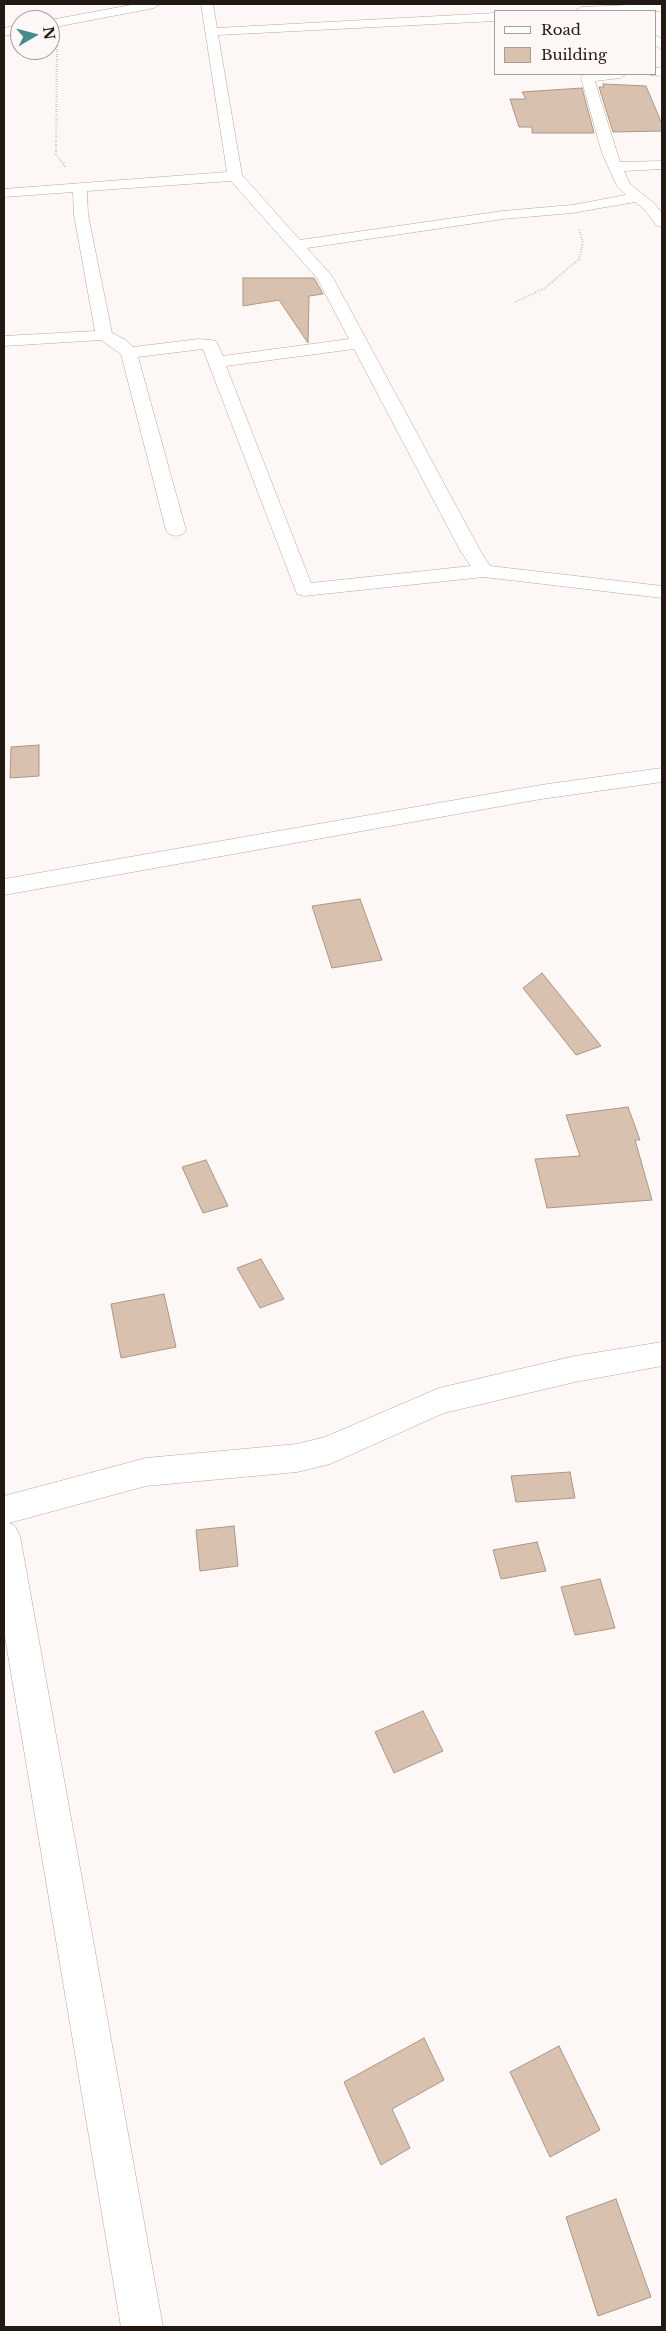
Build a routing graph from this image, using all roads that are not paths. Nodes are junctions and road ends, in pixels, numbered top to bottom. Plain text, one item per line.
1 (154, 4) edge
2 (207, 4) edge
3 (662, 7) edge
4 (621, 8) edge
5 (594, 10) edge
6 (493, 17) edge
7 (60, 22) edge
8 (213, 32) junction
9 (612, 75) edge
10 (662, 165) edge
11 (615, 167) junction
12 (234, 176) junction
13 (80, 188) junction
14 (4, 193) edge
15 (638, 197) junction
16 (662, 223) edge
17 (296, 245) junction
18 (104, 335) junction
19 (4, 341) edge
20 (360, 343) junction
21 (129, 353) junction
22 (217, 362) junction
23 (176, 530) dead end
24 (484, 571) junction
25 (662, 592) edge
26 (662, 775) edge
27 (4, 886) edge
28 (662, 1354) edge
29 (4, 1510) edge
30 (4, 1536) edge
31 (142, 2327) edge

1 - 7 street
2 - 8 street
3 - 4 street
4 - 5 street
6 - 8 street
8 - 12 street
9 - 11 street
10 - 11 street
11 - 15 street
12 - 13 street
12 - 17 street
13 - 14 street
13 - 18 street
15 - 16 street
15 - 17 street
17 - 20 street
18 - 19 street
18 - 21 street
20 - 22 street
20 - 24 street
21 - 22 street
21 - 23 street
22 - 24 street
24 - 25 street
26 - 27 street
28 - 29 street
30 - 31 street

